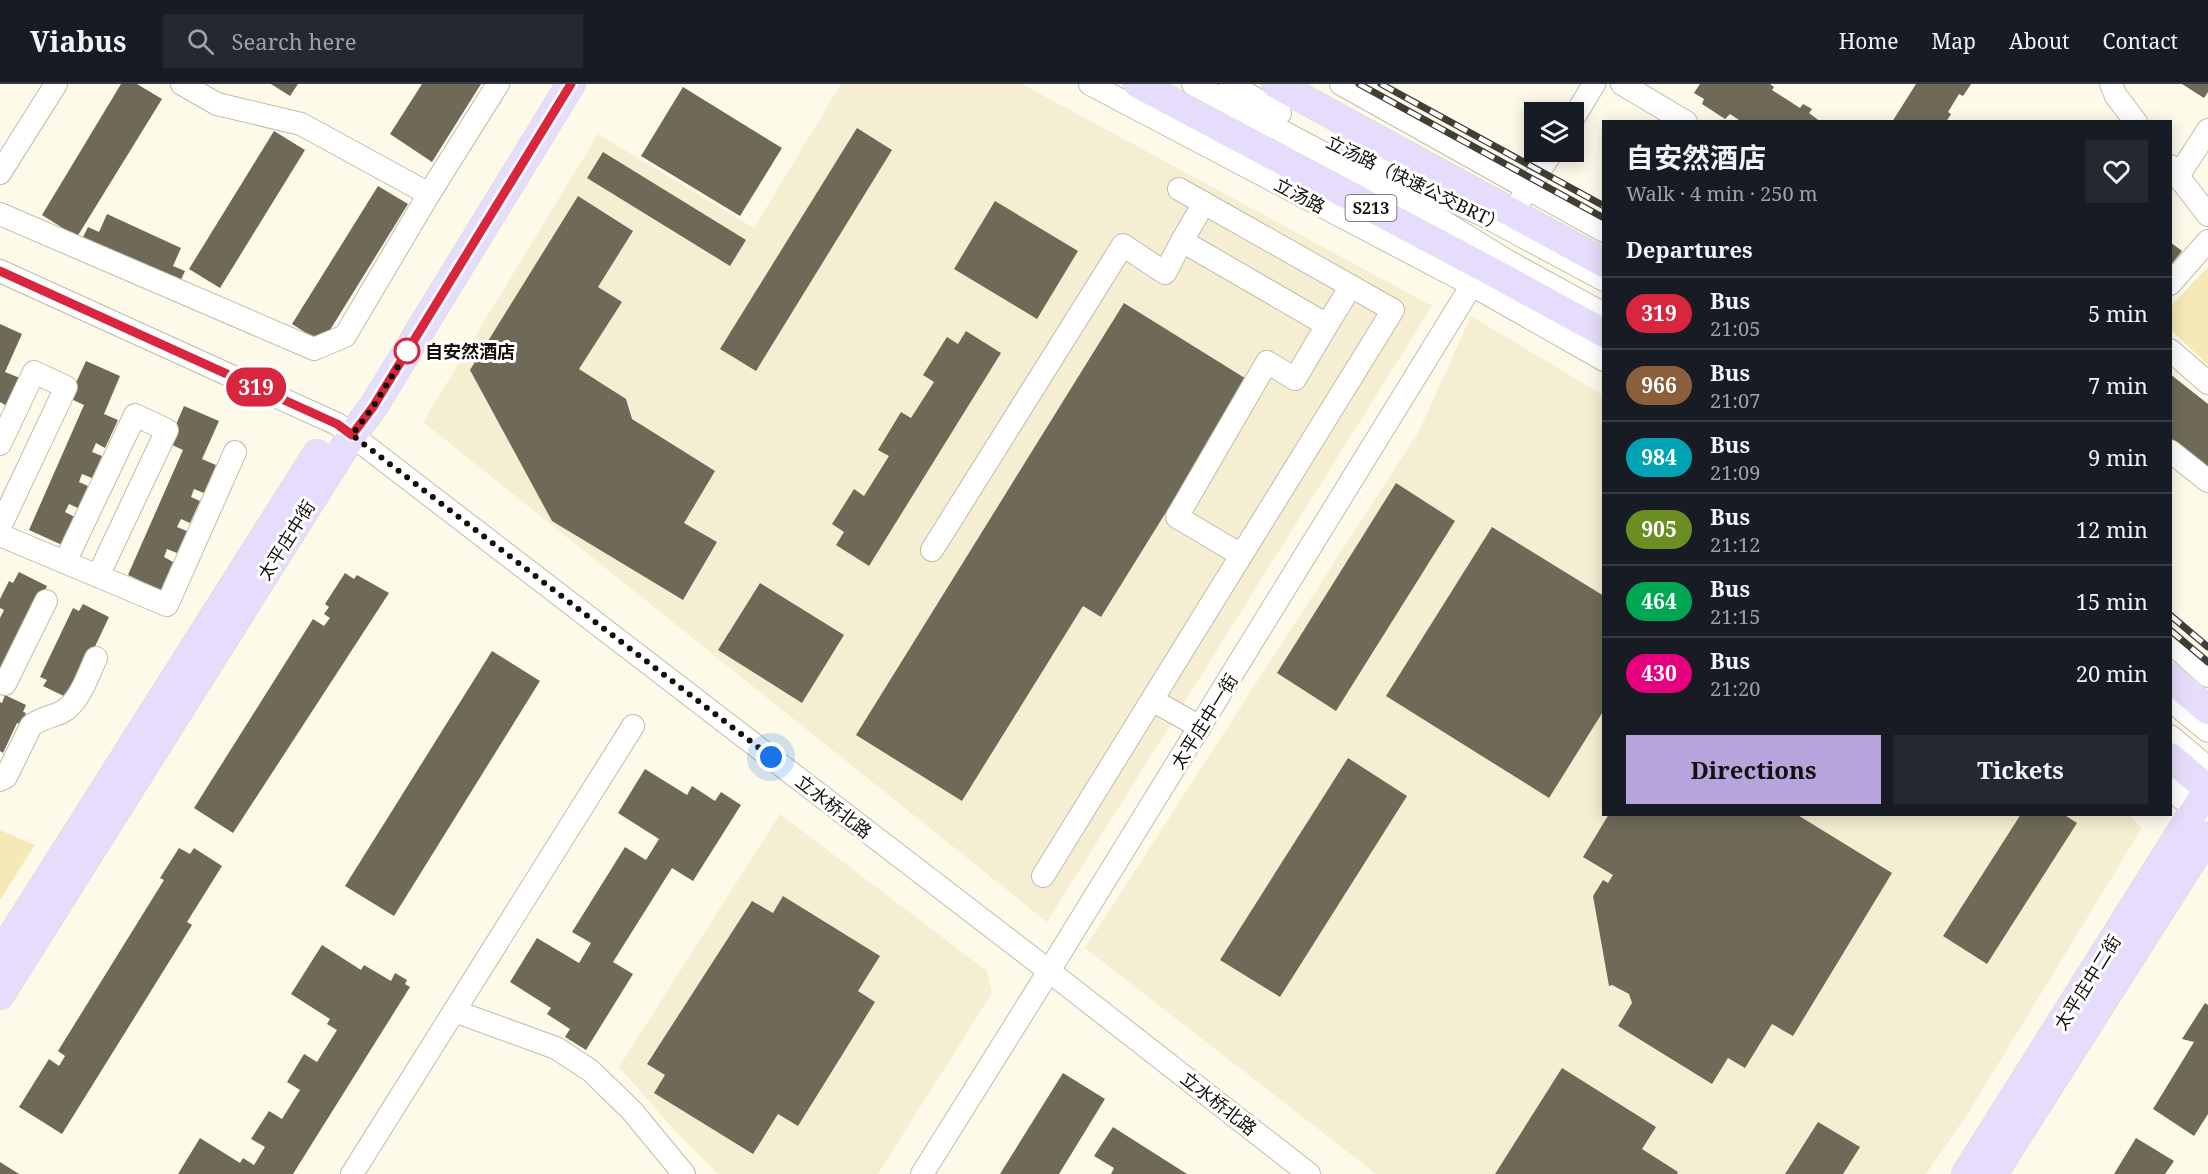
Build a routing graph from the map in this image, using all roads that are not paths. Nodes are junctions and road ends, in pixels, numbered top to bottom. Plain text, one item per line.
1 (56, 84) edge
2 (182, 84) edge
3 (498, 84) edge
4 (550, 84) edge
5 (571, 84) edge
6 (1090, 84) edge
7 (1138, 84) edge
8 (1193, 84) edge
9 (1230, 84) edge
10 (1276, 84) edge
11 (1341, 84) edge
12 (1594, 84) edge
13 (1622, 84) edge
14 (2111, 84) edge
15 (1583, 102) edge
16 (1683, 120) edge
17 (2134, 120) edge
18 (2208, 130) edge
19 (1545, 162) edge
20 (2174, 171) edge
21 (0, 173) edge
22 (1528, 188) junction
23 (1179, 189) dead end
24 (429, 194) junction
25 (1204, 203) junction
26 (1513, 212) junction
27 (0, 214) edge
28 (2208, 215) edge
29 (1602, 230) edge
30 (1182, 241) junction
31 (2208, 241) edge
32 (1602, 262) edge
33 (0, 271) edge
34 (1478, 276) junction
35 (1602, 279) edge
36 (2172, 282) edge
37 (1351, 286) junction
38 (1602, 313) edge
39 (1327, 325) junction
40 (1602, 332) edge
41 (2172, 352) edge
42 (1602, 359) edge
43 (2208, 383) edge
44 (344, 429) junction
45 (0, 444) edge
46 (235, 452) dead end
47 (2172, 454) edge
48 (2208, 481) edge
49 (0, 527) edge
50 (0, 535) edge
51 (932, 550) dead end
52 (1241, 555) junction
53 (65, 562) junction
54 (98, 576) junction
55 (46, 601) dead end
56 (2172, 644) edge
57 (96, 658) dead end
58 (2208, 676) edge
59 (2172, 680) edge
60 (0, 682) edge
61 (1152, 699) junction
62 (2172, 701) edge
63 (2208, 710) edge
64 (633, 726) dead end
65 (1200, 727) junction
66 (2208, 731) edge
67 (2172, 738) edge
68 (2172, 760) edge
69 (2208, 768) edge
70 (0, 780) edge
71 (2172, 790) edge
72 (2205, 802) edge
73 (2208, 835) edge
74 (1043, 876) dead end
75 (0, 955) edge
76 (1050, 971) junction
77 (0, 995) edge
78 (454, 1011) junction
79 (352, 1174) edge
80 (684, 1174) edge
81 (922, 1174) edge
82 (1309, 1174) edge
83 (1966, 1174) edge
84 (1993, 1174) edge

1 - 21 street
2 - 24 street
3 - 24 street
4 - 44 main road, 太平庄中街
5 - 44 main road, 太平庄中街
6 - 34 street, 立汤路 / S213
7 - 34 main road, 立汤路 / S213
8 - 38 street, 立汤路（快速公交BRT）
9 - 35 street, 立汤路（快速公交BRT）
10 - 26 main road
11 - 22 street
12 - 15 street
13 - 16 street
14 - 17 street
18 - 20 street
19 - 22 street
20 - 28 street
22 - 26 street
22 - 29 street
23 - 25 street
24 - 27 street
25 - 30 street
25 - 37 street
26 - 32 main road
30 - 39 street
30 - 51 street
31 - 36 street
33 - 44 street, 立水桥北路
34 - 40 main road, 立汤路 / S213
34 - 42 street, 立汤路 / S213
34 - 65 street, 太平庄中一街
37 - 39 street
37 - 52 street
39 - 52 street
41 - 43 street
44 - 75 main road, 太平庄中街
44 - 76 street, 立水桥北路
44 - 77 main road, 太平庄中街
45 - 49 street
46 - 54 street
47 - 48 street
50 - 53 street
52 - 61 street
53 - 54 street
53 - 54 street
55 - 60 street
56 - 58 street
57 - 70 street
59 - 63 main road
61 - 65 street
61 - 74 street
62 - 66 street
64 - 78 street
65 - 76 street, 太平庄中一街
67 - 69 street
68 - 72 main road
71 - 72 street
72 - 83 main road, 太平庄中二街
73 - 84 main road, 太平庄中二街
76 - 81 street, 太平庄中一街
76 - 82 street, 立水桥北路
78 - 79 street
78 - 80 street

